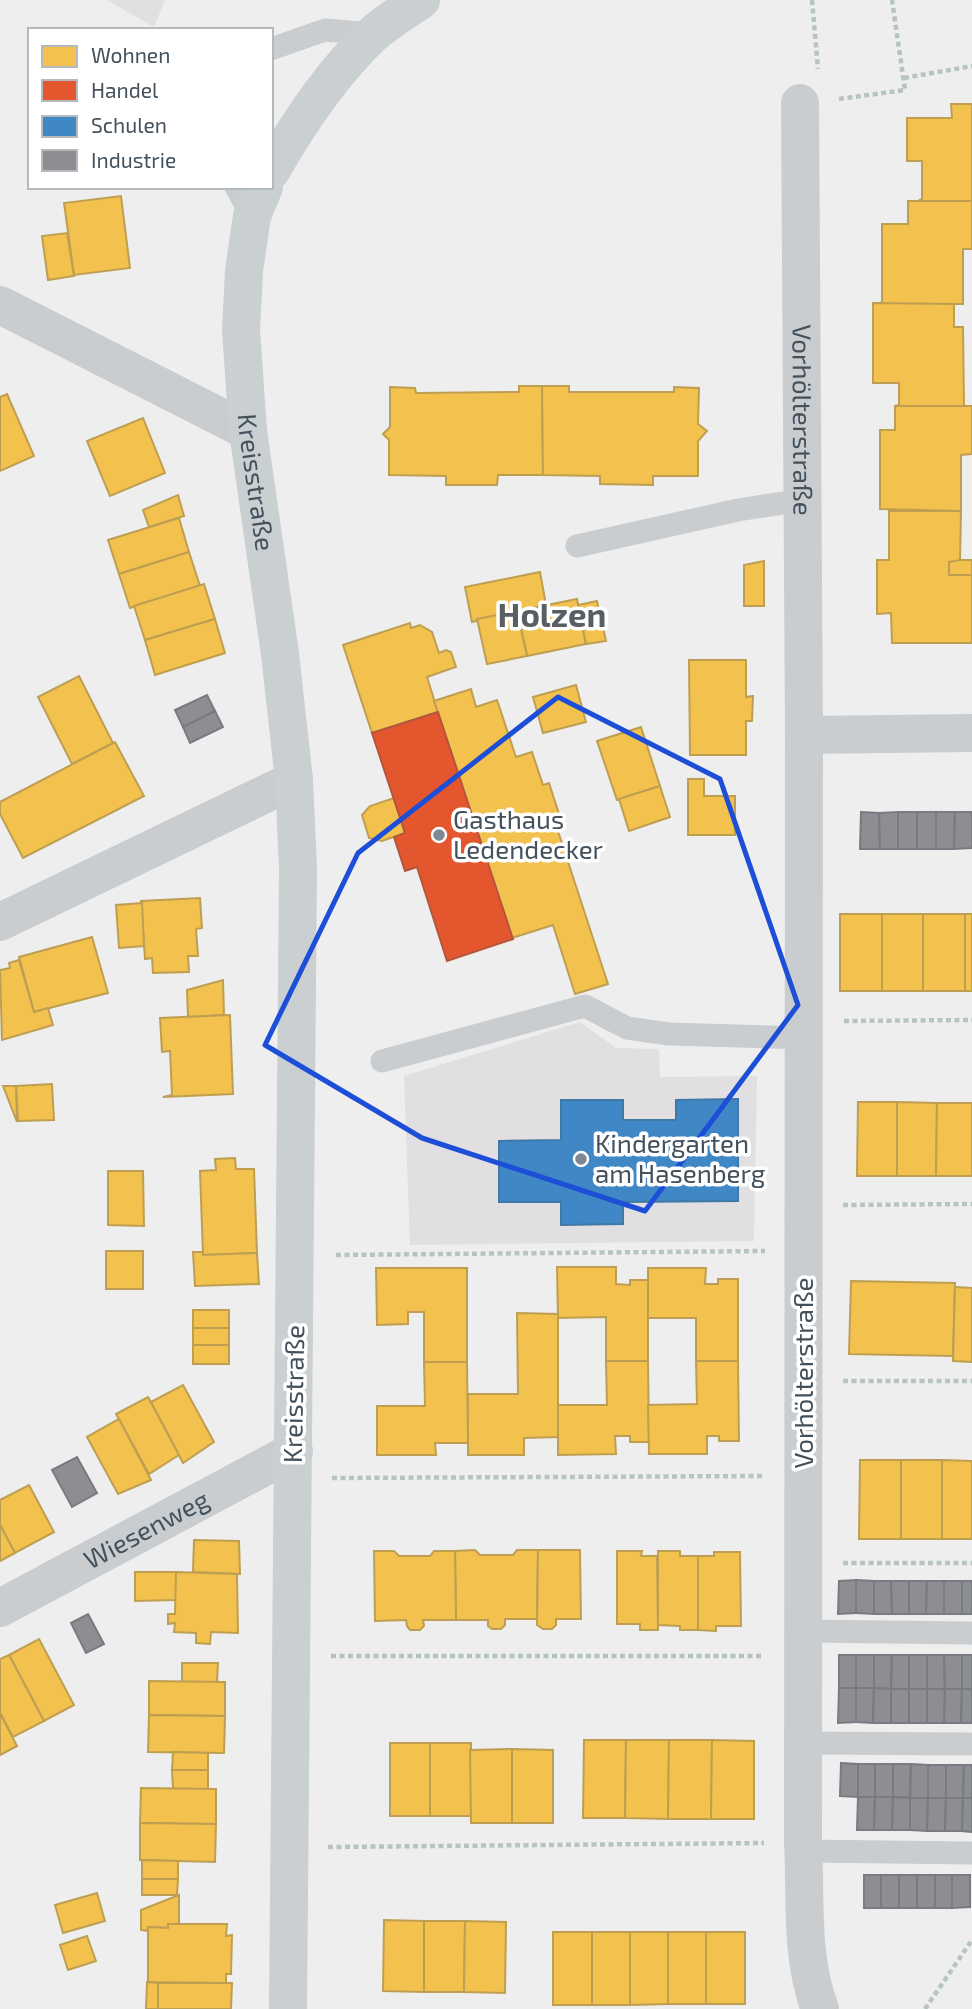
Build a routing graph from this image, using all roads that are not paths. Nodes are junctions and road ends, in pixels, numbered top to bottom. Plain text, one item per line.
1 (421, 0) edge
2 (373, 34) junction
3 (273, 48) edge
4 (810, 102) road end
5 (273, 168) edge
6 (250, 197) edge
7 (0, 305) edge
8 (248, 432) junction
9 (802, 500) junction
10 (577, 546) dead end
11 (972, 733) edge
12 (804, 735) junction
13 (294, 780) junction
14 (0, 922) edge
15 (804, 1029) junction
16 (382, 1061) dead end
17 (294, 1464) junction
18 (0, 1608) edge
19 (972, 1633) edge
20 (804, 1643) junction
21 (803, 1743) junction
22 (972, 1744) edge
23 (804, 1847) junction
24 (972, 1853) edge
25 (288, 2009) edge
26 (820, 2009) edge

1 - 2 main road
2 - 3 lane
2 - 5 main road
4 - 9 street, Vorhölterstraße
6 - 8 main road, Kreisstraße
7 - 8 street
8 - 13 main road, Kreisstraße
9 - 10 lane
9 - 12 street, Vorhölterstraße
11 - 12 street
12 - 15 street, Vorhölterstraße
13 - 14 street
13 - 17 main road, Kreisstraße
15 - 16 lane
15 - 20 street, Vorhölterstraße
17 - 18 street, Wiesenweg
17 - 25 main road, Kreisstraße
19 - 20 lane
20 - 21 street, Vorhölterstraße
21 - 22 lane
21 - 23 street, Vorhölterstraße
23 - 24 lane
23 - 26 street, Vorhölterstraße

